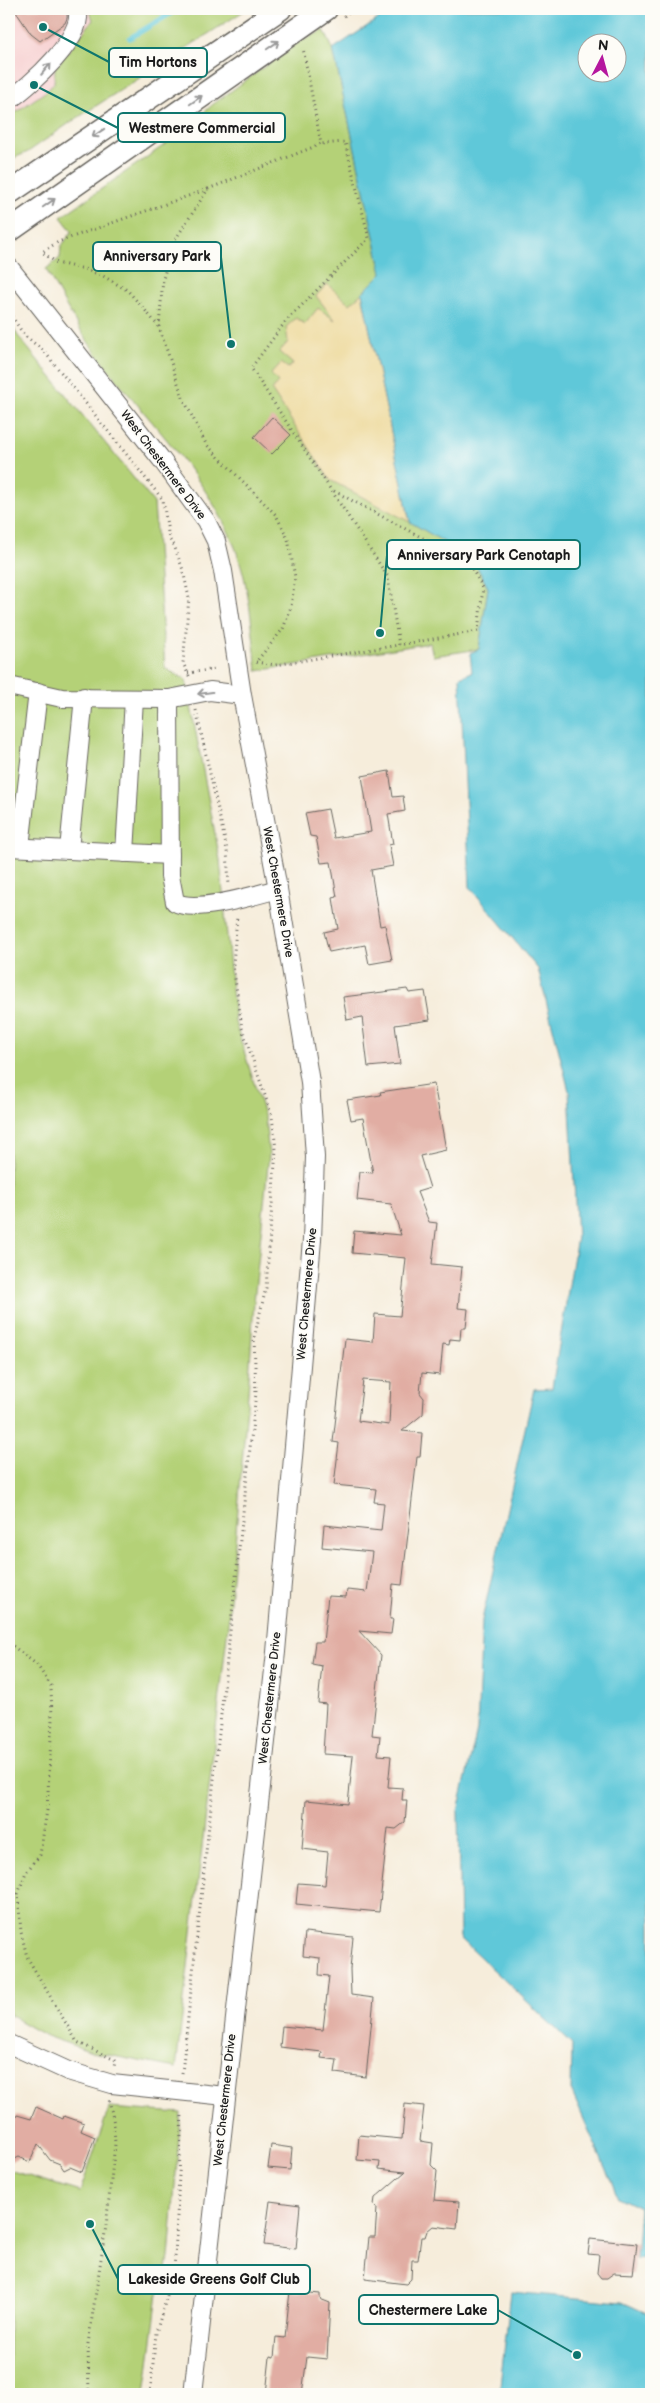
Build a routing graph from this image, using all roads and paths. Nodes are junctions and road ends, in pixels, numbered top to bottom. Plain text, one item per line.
1 (78, 9) edge
2 (280, 9) edge
3 (354, 9) edge
4 (333, 14) edge
5 (302, 46) dead end
6 (9, 100) edge
7 (321, 144) junction
8 (208, 189) junction
9 (9, 193) edge
10 (9, 231) edge
11 (9, 267) edge
12 (9, 312) edge
13 (159, 327) junction
14 (332, 490) junction
15 (399, 644) junction
16 (216, 669) dead end
17 (188, 673) junction
18 (190, 679) dead end
19 (9, 686) edge
20 (38, 692) junction
21 (242, 695) junction
22 (84, 697) junction
23 (169, 699) junction
24 (134, 700) junction
25 (196, 706) dead end
26 (14, 847) edge
27 (69, 850) junction
28 (125, 853) junction
29 (170, 855) junction
30 (229, 886) dead end
31 (278, 888) junction
32 (237, 916) dead end
33 (9, 1644) edge
34 (9, 2044) edge
35 (182, 2074) dead end
36 (112, 2084) junction
37 (225, 2096) junction
38 (182, 2113) dead end
39 (89, 2394) edge
40 (150, 2394) edge
41 (193, 2394) edge

6 -> 1 street
2 -> 9 main road
3 - 4 path
10 -> 4 main road
5 - 7 path
7 - 8 path
7 - 14 path
8 - 13 path
8 - 13 path
11 - 21 street, West Chestermere Drive
12 - 17 path
13 - 15 path
14 - 15 path
14 - 15 path
16 - 17 path
17 - 18 path
19 - 20 street
20 - 22 street
20 - 26 street
21 -> 23 street
21 - 31 street, West Chestermere Drive
22 - 24 street
22 - 27 street
23 - 24 street
23 - 29 street
24 - 28 street
25 - 30 path
26 - 27 street
27 - 28 street
28 - 29 street
29 - 31 street
31 - 37 street, West Chestermere Drive
32 - 35 path
33 - 36 path
34 - 36 street
36 - 37 street
36 - 39 path
37 - 41 street, West Chestermere Drive
38 - 40 path

